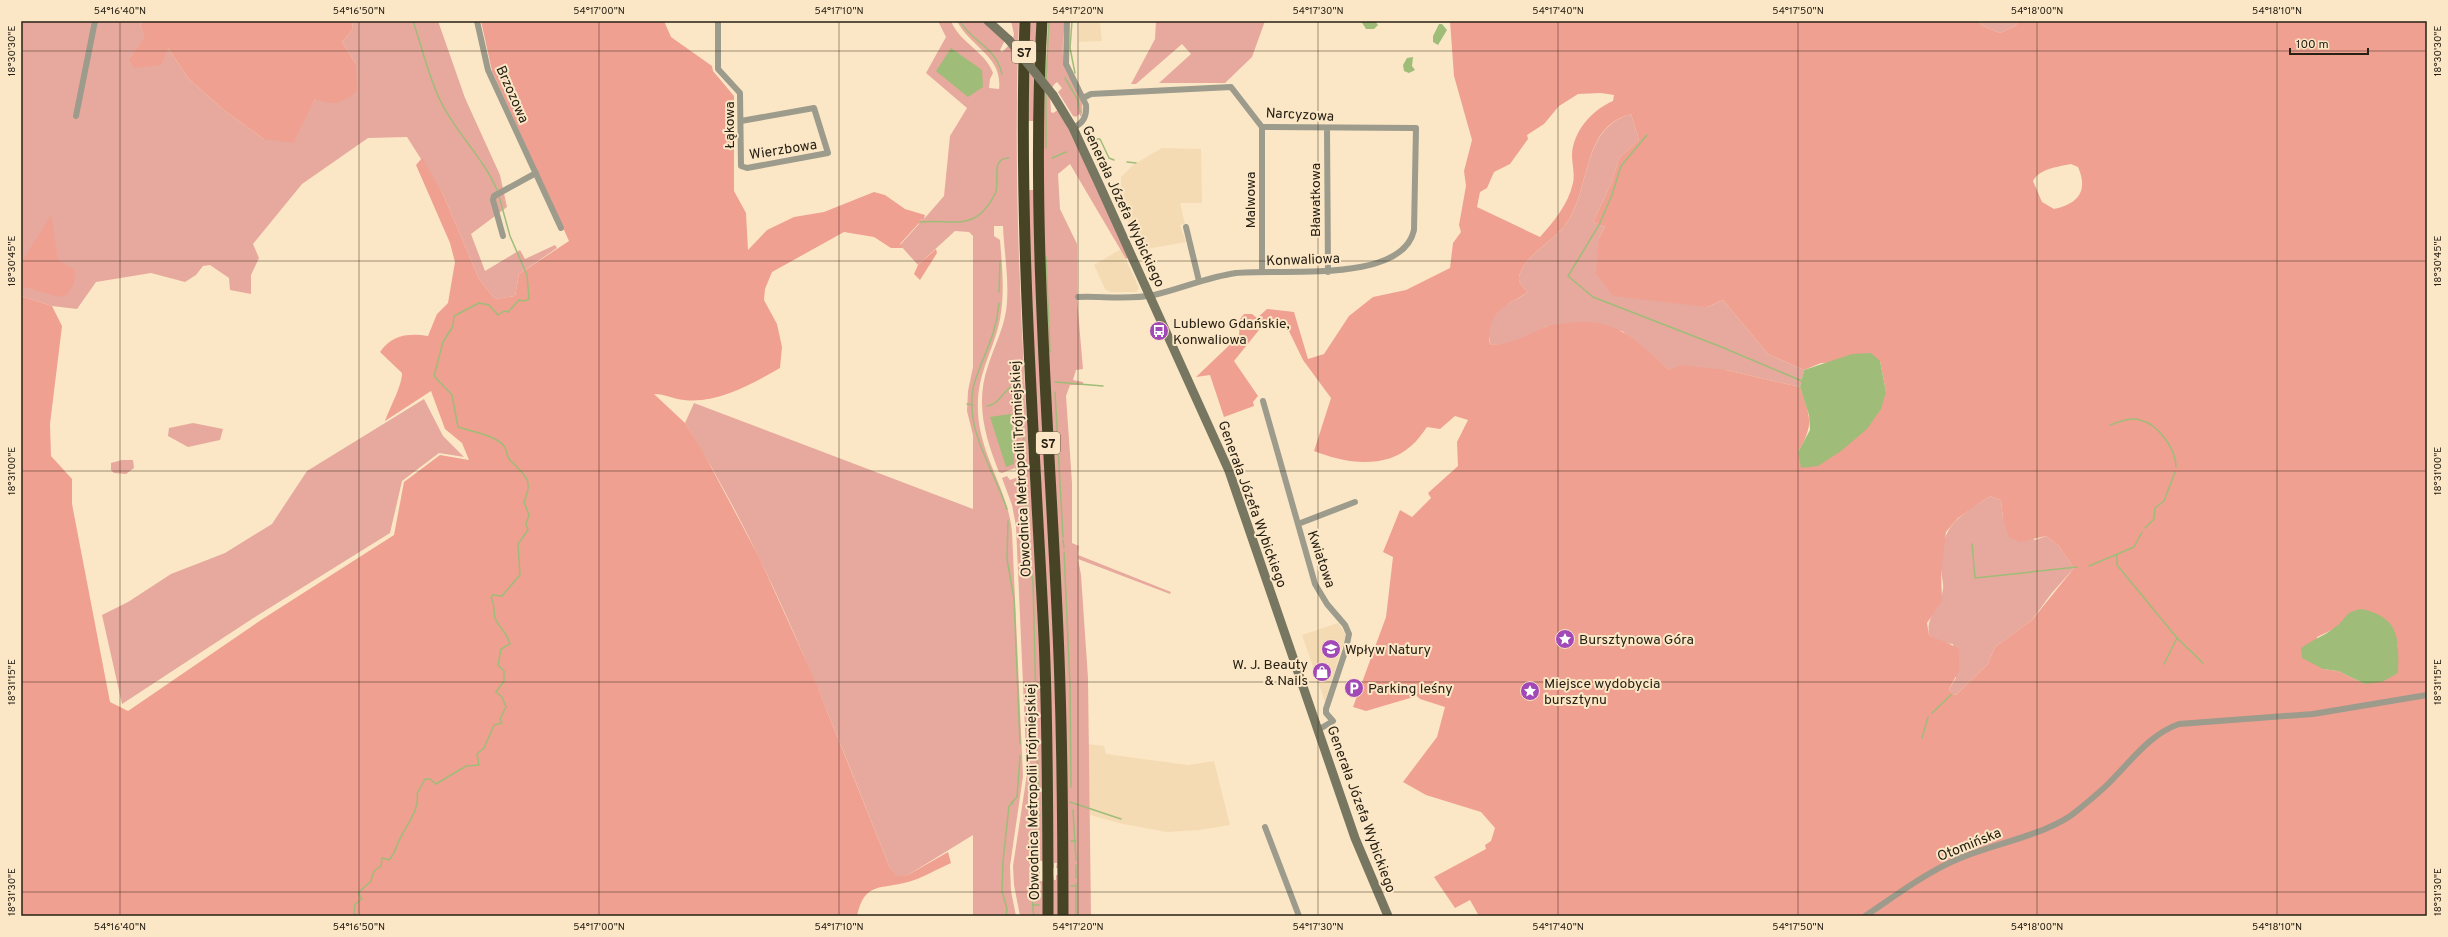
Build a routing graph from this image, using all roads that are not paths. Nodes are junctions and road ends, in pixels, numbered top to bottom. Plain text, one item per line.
1 (95, 21) edge
2 (477, 21) edge
3 (718, 21) edge
4 (988, 21) edge
5 (1025, 21) edge
6 (1042, 21) edge
7 (1067, 21) edge
8 (1083, 98) junction
9 (76, 116) dead end
10 (741, 121) junction
11 (1262, 127) junction
12 (1073, 128) junction
13 (1327, 128) junction
14 (1416, 128) joint
15 (741, 166) joint
16 (536, 173) junction
17 (1186, 227) dead end
18 (561, 228) dead end
19 (503, 236) dead end
20 (1262, 272) junction
21 (1328, 272) junction
22 (1199, 281) junction
23 (1150, 295) junction
24 (1078, 296) dead end
25 (1263, 401) dead end
26 (1355, 502) dead end
27 (1298, 524) junction
28 (2427, 695) edge
29 (1318, 730) junction
30 (1265, 827) dead end
31 (1048, 916) edge
32 (1063, 916) edge
33 (1298, 916) edge
34 (1388, 916) edge
35 (1865, 916) edge

1 - 9 street
2 - 16 street, Brzozowa
3 - 10 street, Łąkowa
4 - 12 main road, Generała Józefa Wybickiego, bridge
5 - 31 highway, Obwodnica Metropolii Trójmiejskiej / S7
6 - 32 highway, Obwodnica Metropolii Trójmiejskiej / S7
7 - 8 street
8 - 11 street, Narcyzowa
8 - 12 street
10 - 15 street, Łąkowa
10 - 15 street, Wierzbowa
11 - 13 street, Narcyzowa
11 - 20 street, Malwowa
12 - 23 main road, Generała Józefa Wybickiego
13 - 14 street, Narcyzowa
13 - 21 street, Bławatkowa
14 - 21 street, Konwaliowa
16 - 18 street, Brzozowa
16 - 19 street
17 - 22 street
20 - 21 street, Konwaliowa
20 - 22 street, Konwaliowa
22 - 23 street, Konwaliowa
23 - 24 street, Konwaliowa
23 - 29 main road, Generała Józefa Wybickiego
25 - 27 street, Kwiatowa
26 - 27 street
27 - 29 street, Kwiatowa
28 - 35 street, Otomińska
29 - 34 main road, Generała Józefa Wybickiego
30 - 33 street

